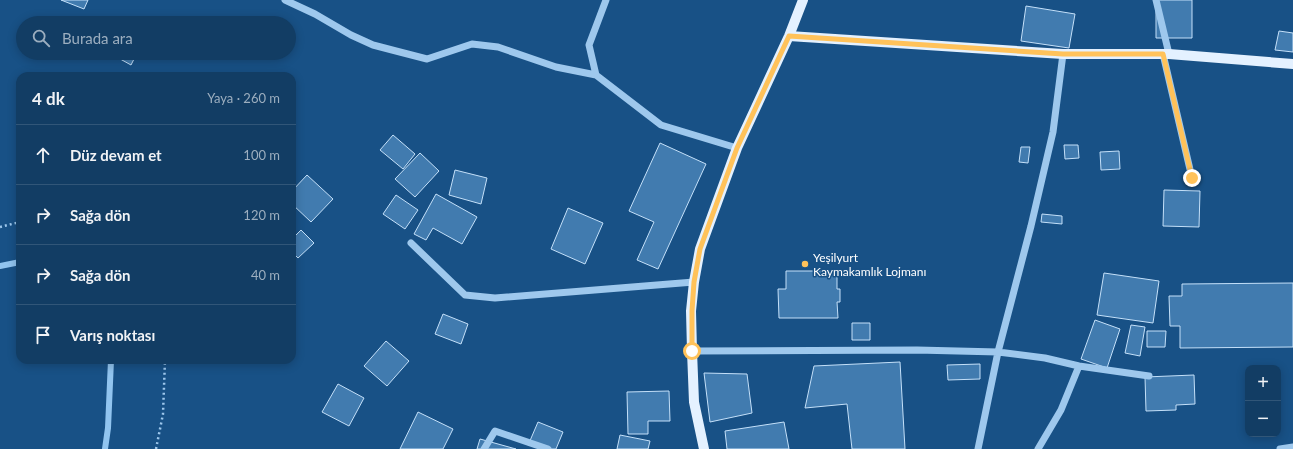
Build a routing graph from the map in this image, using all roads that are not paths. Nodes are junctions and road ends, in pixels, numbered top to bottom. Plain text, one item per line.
1 (286, 0) edge
2 (606, 0) edge
3 (803, 0) edge
4 (1156, 0) edge
5 (789, 36) junction
6 (1063, 54) junction
7 (1166, 54) junction
8 (1293, 64) edge
9 (596, 75) junction
10 (737, 148) junction
11 (1192, 178) dead end
12 (411, 243) dead end
13 (694, 282) junction
14 (692, 351) junction
15 (998, 352) junction
16 (1079, 366) junction
17 (1149, 376) dead end
18 (1293, 447) edge
19 (484, 449) edge
20 (548, 449) edge
21 (704, 449) edge
22 (978, 449) edge
23 (1038, 449) edge
24 (1280, 449) edge

1 - 9 street
2 - 9 street
3 - 5 main road
4 - 7 street
5 - 6 main road
5 - 10 main road
6 - 7 main road
6 - 15 street
7 - 8 main road
7 - 11 street
9 - 10 street
10 - 13 main road
12 - 13 street
13 - 14 main road
14 - 15 street
14 - 21 main road
15 - 16 street
15 - 22 street
16 - 17 street
16 - 23 street
18 - 24 street
19 - 20 street

